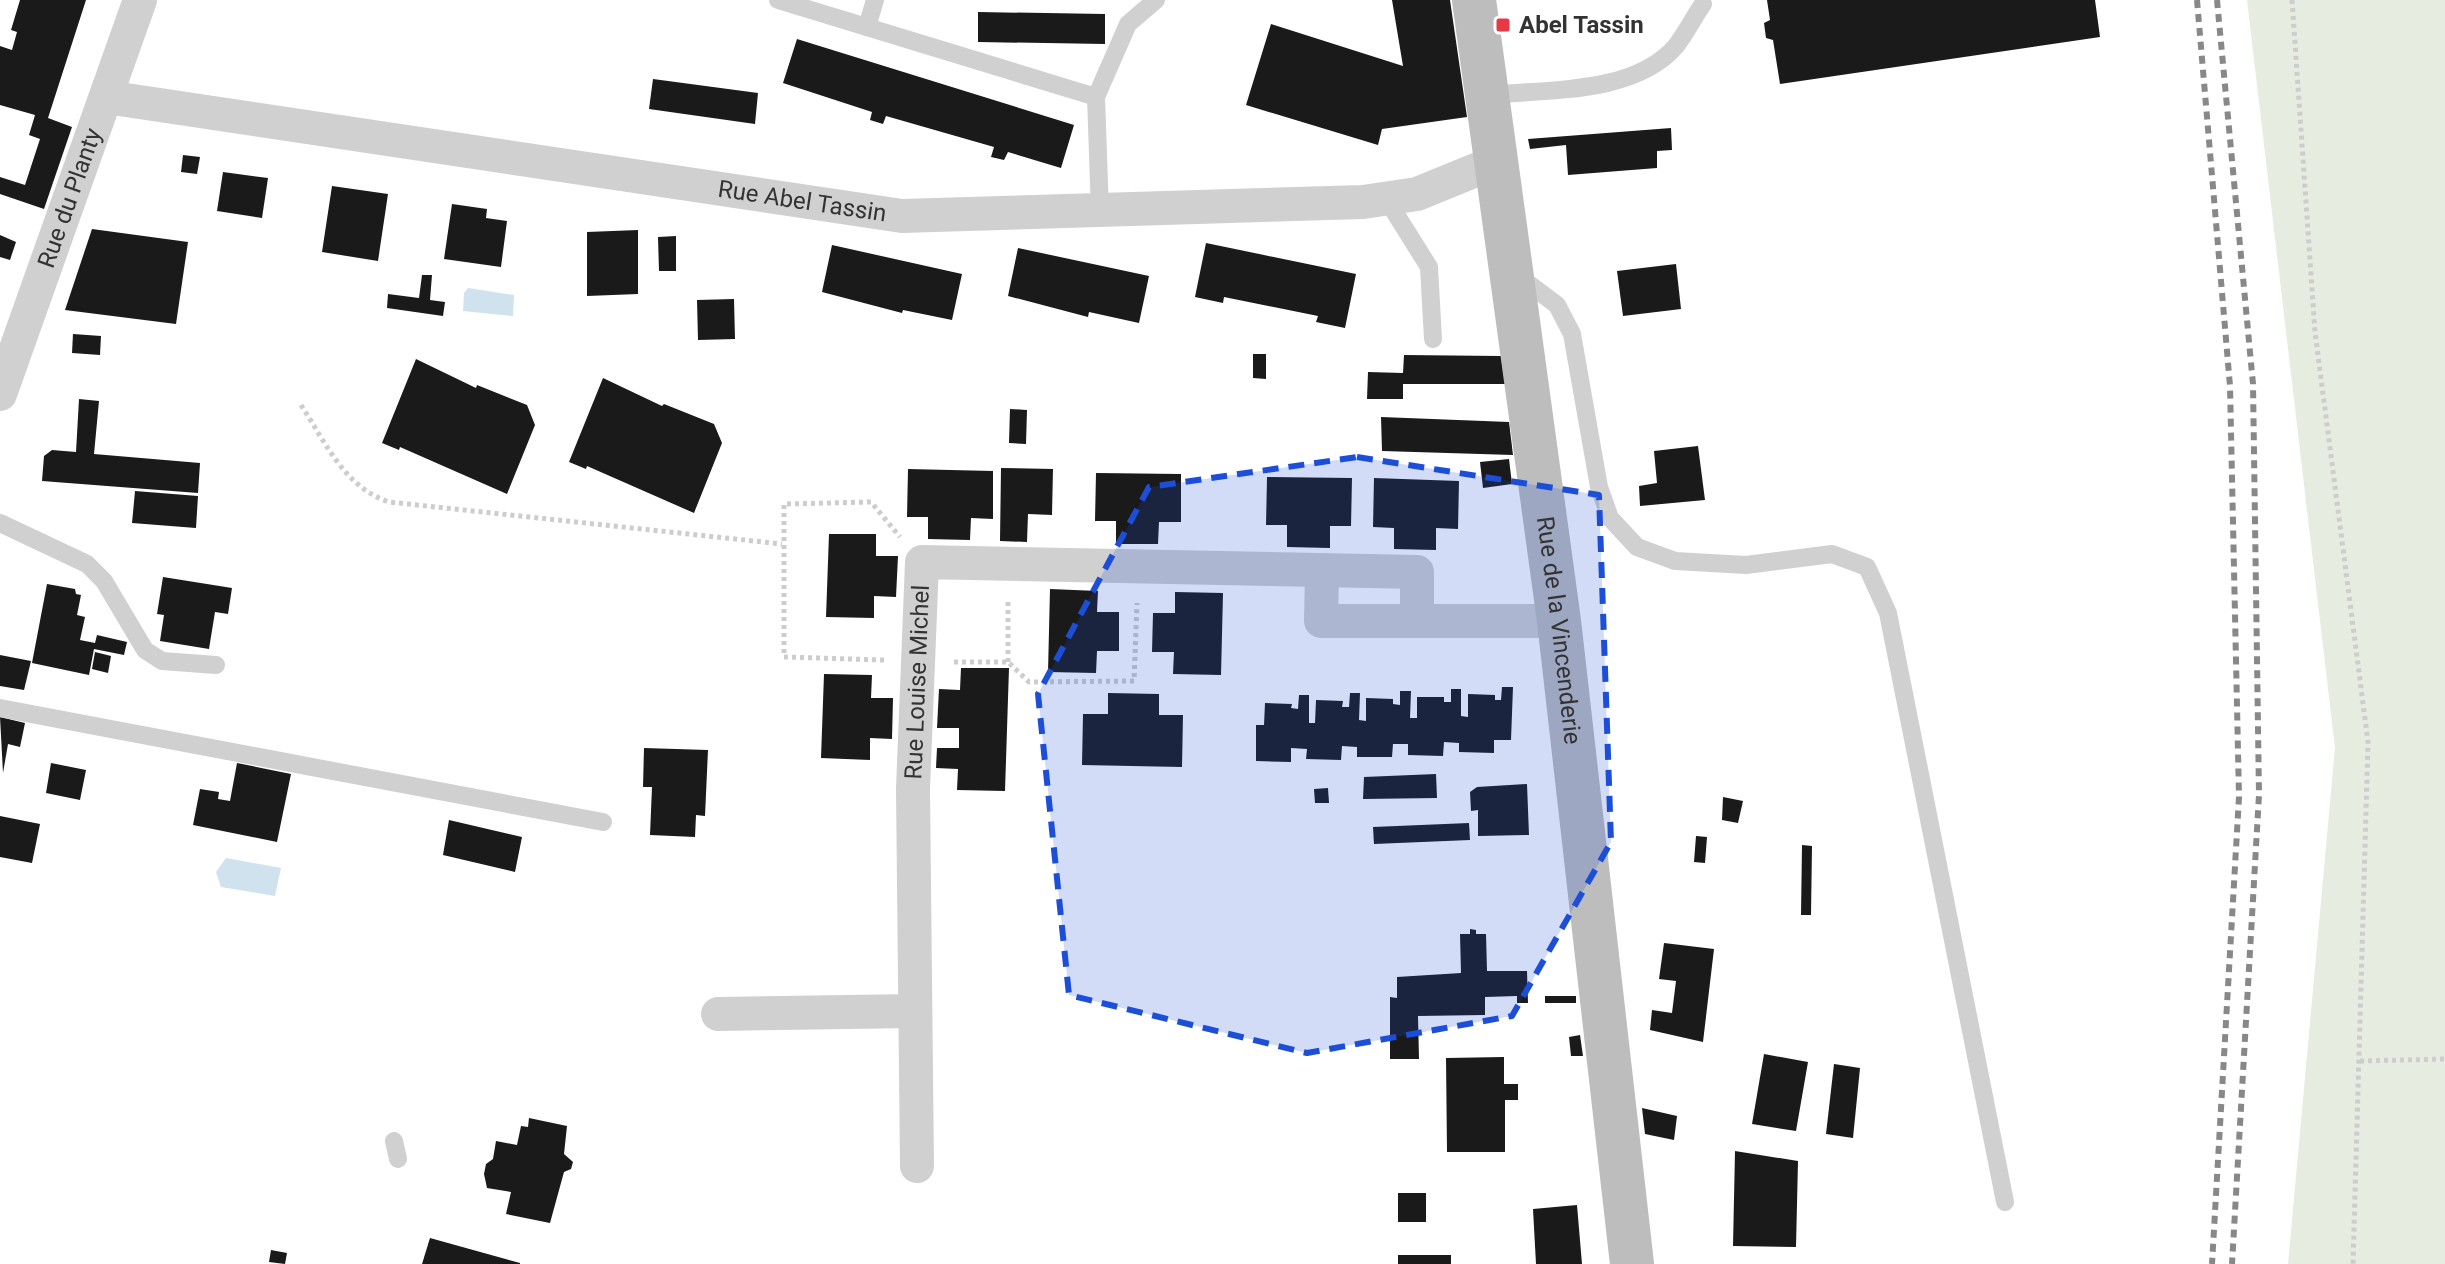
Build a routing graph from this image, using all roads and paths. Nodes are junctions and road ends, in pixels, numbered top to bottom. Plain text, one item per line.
1 (140, 0) edge
2 (778, 0) edge
3 (875, 0) edge
4 (1156, 0) edge
5 (1474, 0) edge
6 (2292, 0) edge
7 (1703, 4) dead end
8 (867, 27) junction
9 (1487, 95) junction
10 (106, 97) junction
11 (1096, 97) junction
12 (1498, 161) junction
13 (1387, 200) junction
14 (1100, 212) junction
15 (1512, 271) junction
16 (1433, 339) dead end
17 (0, 394) edge
18 (301, 405) dead end
19 (0, 523) edge
20 (782, 544) dead end
21 (1008, 563) junction
22 (1322, 570) junction
23 (1417, 621) junction
24 (1559, 621) junction
25 (1008, 662) dead end
26 (216, 665) dead end
27 (0, 708) edge
28 (603, 822) dead end
29 (915, 1011) junction
30 (718, 1014) dead end
31 (2445, 1059) edge
32 (2360, 1061) junction
33 (917, 1166) dead end
34 (2005, 1202) dead end
35 (1632, 1264) edge
36 (2353, 1264) edge

1 - 10 street, Rue du Planty
2 - 8 lane
3 - 8 lane
4 - 11 lane
5 - 9 main road, Rue de la Vincenderie
6 - 32 path
7 - 9 lane
8 - 11 lane
9 - 12 main road, Rue de la Vincenderie
10 - 14 street, Rue Abel Tassin
10 - 17 street, Rue du Planty
11 - 14 lane
12 - 13 street, Rue Abel Tassin
12 - 15 main road, Rue de la Vincenderie
13 - 14 street, Rue Abel Tassin
13 - 16 lane
15 - 24 main road, Rue de la Vincenderie
15 - 34 lane
18 - 20 path
19 - 26 lane
21 - 22 street, Rue Louise Michel
21 - 25 path
21 - 29 street, Rue Louise Michel
22 - 23 street, Rue Louise Michel
22 - 23 street
23 - 24 street
24 - 35 main road, Rue de la Vincenderie
27 - 28 lane
29 - 30 street
29 - 33 street, Rue Louise Michel
31 - 32 path
32 - 36 path

